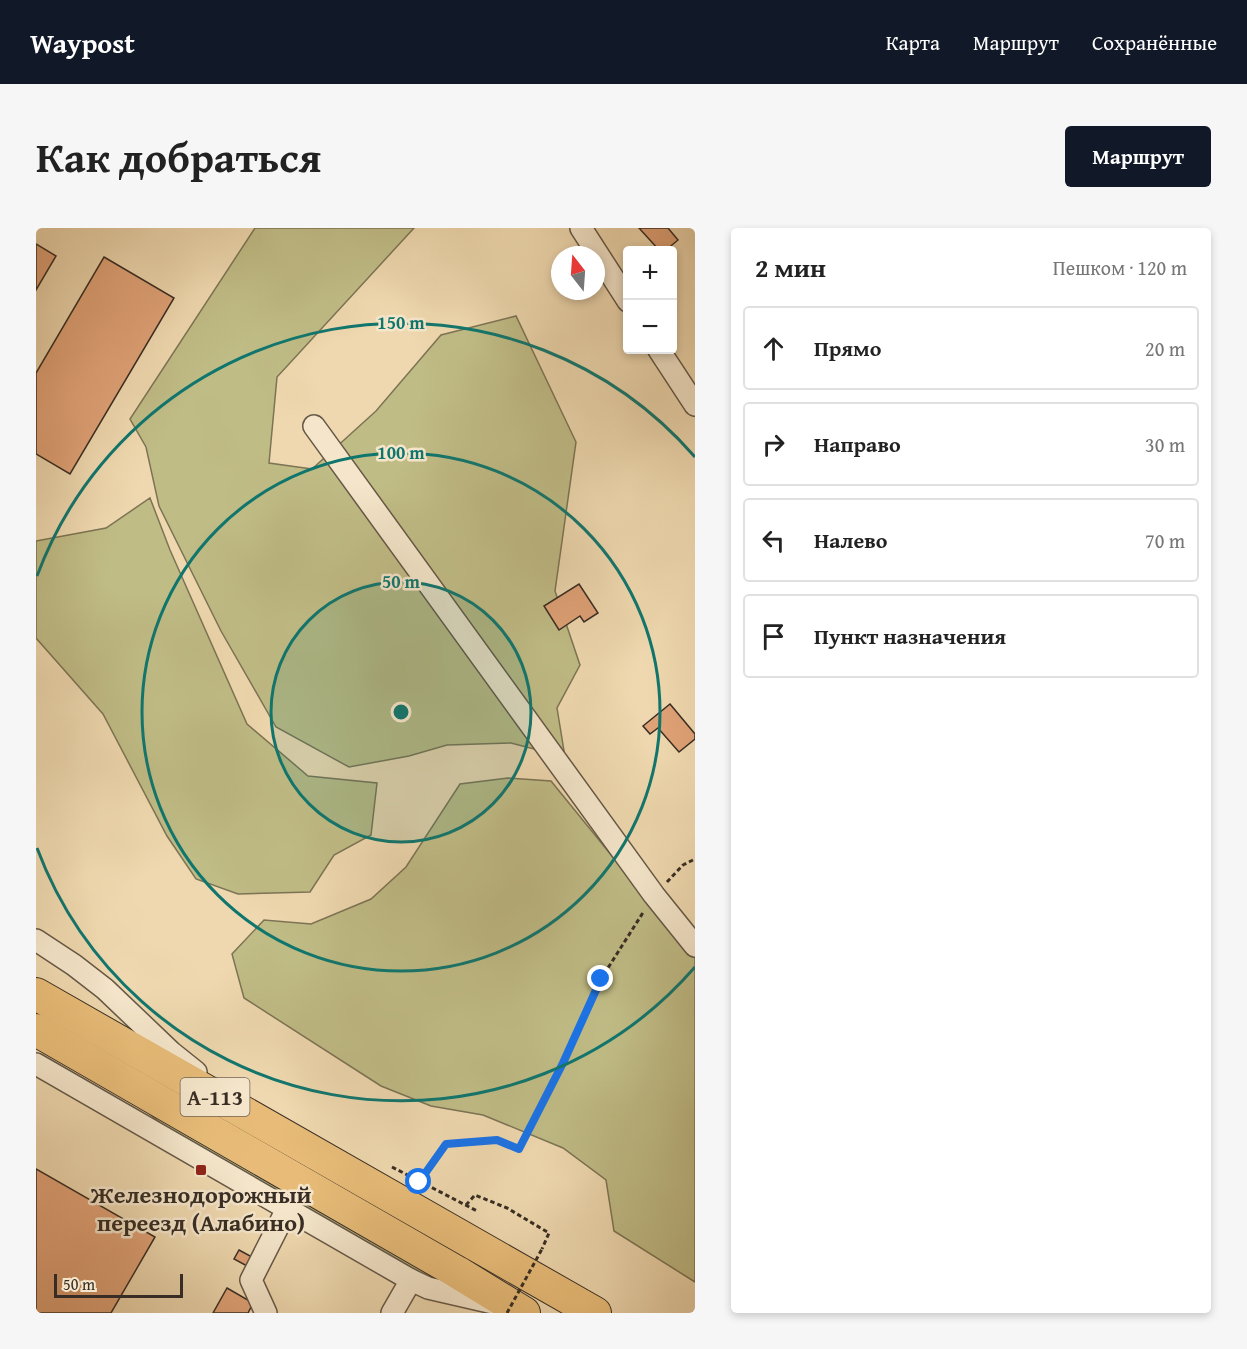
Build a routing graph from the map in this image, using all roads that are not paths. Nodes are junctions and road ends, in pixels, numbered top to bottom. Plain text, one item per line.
1 (581, 228) edge
2 (626, 300) edge
3 (662, 354) edge
4 (695, 405) edge
5 (314, 426) dead end
6 (36, 940) edge
7 (695, 946) edge
8 (36, 994) edge
9 (36, 1030) edge
10 (64, 1047) junction
11 (36, 1064) edge
12 (158, 1134) junction
13 (296, 1144) junction
14 (287, 1209) junction
15 (411, 1280) junction
16 (266, 1313) edge
17 (393, 1313) edge
18 (523, 1313) edge
19 (595, 1313) edge

1 - 2 street
3 - 4 street
5 - 7 street
6 - 13 street
8 - 13 highway, А-113
9 - 10 highway, А-113
10 - 12 street
10 - 18 highway, А-113
11 - 12 street
12 - 14 street
13 - 19 highway, А-113
14 - 15 street
14 - 16 street
15 - 17 street
15 - 18 street

